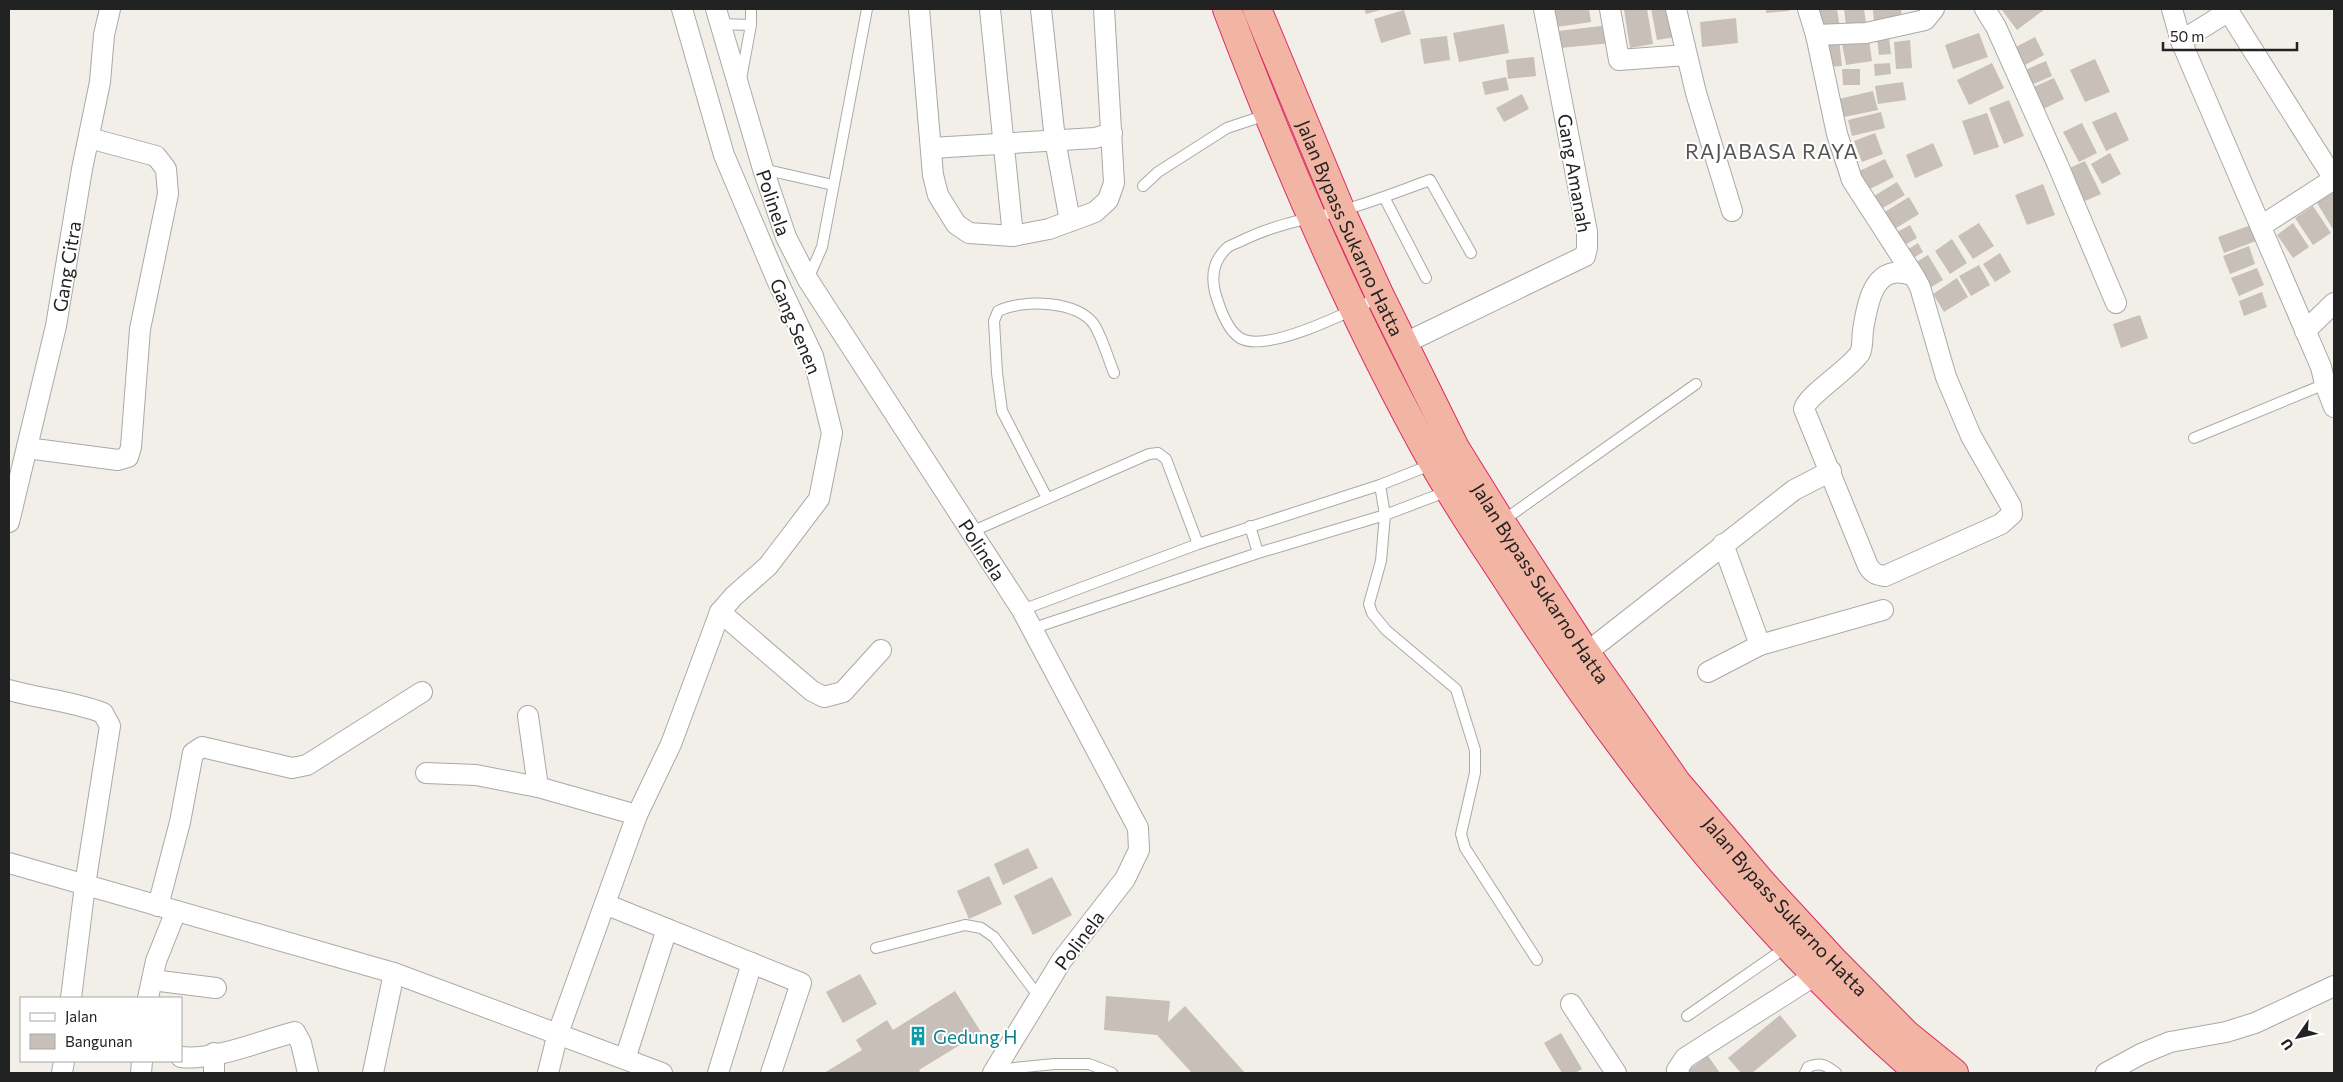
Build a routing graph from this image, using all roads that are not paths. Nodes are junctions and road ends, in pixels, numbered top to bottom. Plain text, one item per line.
1 (110, 9) edge
2 (682, 9) edge
3 (751, 9) edge
4 (867, 9) edge
5 (919, 9) edge
6 (990, 9) edge
7 (1042, 9) edge
8 (1104, 9) edge
9 (1227, 9) edge
10 (1257, 9) edge
11 (1544, 9) edge
12 (1610, 9) edge
13 (1676, 9) edge
14 (1808, 9) edge
15 (1934, 9) edge
16 (2172, 9) edge
17 (1985, 10) edge
18 (2228, 10) edge
19 (718, 16) edge
20 (751, 25) junction
21 (1816, 35) junction
22 (2180, 41) junction
23 (1686, 55) junction
24 (740, 86) junction
25 (1270, 114) junction
26 (1112, 133) junction
27 (89, 138) junction
28 (1055, 140) junction
29 (1003, 144) junction
30 (932, 148) junction
31 (763, 169) junction
32 (2334, 179) edge
33 (833, 184) junction
34 (1143, 186) dead end
35 (1384, 197) junction
36 (1341, 210) junction
37 (1732, 211) dead end
38 (1312, 217) junction
39 (1070, 222) junction
40 (2261, 226) junction
41 (1013, 236) junction
42 (1471, 253) dead end
43 (1914, 276) junction
44 (1426, 278) dead end
45 (808, 280) junction
46 (1380, 296) junction
47 (2116, 303) dead end
48 (2334, 303) edge
49 (1354, 309) junction
50 (2305, 331) junction
51 (1403, 344) junction
52 (2327, 371) edge
53 (1114, 373) dead end
54 (1696, 384) dead end
55 (2334, 407) edge
56 (2194, 438) dead end
57 (27, 448) junction
58 (1433, 464) junction
59 (1830, 471) junction
60 (1380, 485) junction
61 (1449, 490) junction
62 (1047, 498) junction
63 (1385, 515) junction
64 (9, 522) edge
65 (1501, 522) junction
66 (1250, 526) junction
67 (971, 532) junction
68 (1198, 544) junction
69 (1722, 544) junction
70 (1258, 553) junction
71 (1022, 610) junction
72 (1883, 610) dead end
73 (720, 612) junction
74 (1031, 629) junction
75 (1760, 645) junction
76 (881, 650) dead end
77 (1586, 653) junction
78 (1708, 672) dead end
79 (9, 690) edge
80 (422, 692) dead end
81 (528, 716) dead end
82 (426, 773) dead end
83 (538, 787) junction
84 (637, 815) junction
85 (9, 863) edge
86 (84, 885) junction
87 (605, 904) junction
88 (167, 909) junction
89 (667, 929) junction
90 (1789, 945) junction
91 (876, 948) dead end
92 (1537, 960) dead end
93 (752, 963) junction
94 (394, 973) junction
95 (1817, 974) junction
96 (2334, 986) edge
97 (216, 988) dead end
98 (150, 989) edge
99 (71, 997) edge
100 (1039, 997) junction
101 (1571, 1004) dead end
102 (1687, 1016) dead end
103 (558, 1033) junction
104 (214, 1053) junction
105 (182, 1057) edge
106 (625, 1059) junction
107 (992, 1072) edge
108 (214, 1073) edge
109 (308, 1073) edge
110 (373, 1073) edge
111 (548, 1073) edge
112 (662, 1073) edge
113 (718, 1073) edge
114 (771, 1073) edge
115 (1112, 1073) edge
116 (1616, 1073) edge
117 (1679, 1073) edge
118 (1805, 1073) edge
119 (1836, 1073) edge
120 (1919, 1073) edge
121 (1954, 1073) edge
122 (2106, 1073) edge

1 - 27 street, Gang Citra
2 - 73 street, Gang Senen
3 - 20 lane
4 - 33 lane
5 - 30 street
6 - 29 street
7 - 28 street
8 - 26 street
9 - 25 highway, Jalan Bypass Sukarno Hatta
10 - 36 highway, Jalan Bypass Sukarno Hatta
11 - 51 street, Gang Amanah
12 - 23 street
13 - 23 street
14 - 21 street
15 - 21 street
16 - 22 street
17 - 47 street
18 - 22 street
18 - 32 street
19 - 20 lane
19 - 24 street, Polinela
20 - 24 lane
21 - 43 street
22 - 40 street
23 - 37 street
24 - 31 street, Polinela
25 - 34 lane
25 - 38 highway, Jalan Bypass Sukarno Hatta
26 - 28 street
26 - 39 street
27 - 57 street, Gang Citra
27 - 57 street
28 - 29 street
28 - 39 street
29 - 30 street
29 - 41 street
30 - 41 street
31 - 33 lane
31 - 45 street, Polinela
32 - 40 street
33 - 45 lane
35 - 36 lane
35 - 42 lane
35 - 44 lane
36 - 38 lane
36 - 46 highway, Jalan Bypass Sukarno Hatta
38 - 49 highway, Jalan Bypass Sukarno Hatta
38 - 49 lane
39 - 41 street
40 - 50 street
43 - 59 street
43 - 59 street
45 - 67 street, Polinela
46 - 49 lane
46 - 51 highway, Jalan Bypass Sukarno Hatta
48 - 50 street
49 - 58 highway, Jalan Bypass Sukarno Hatta
50 - 52 street
51 - 65 highway, Jalan Bypass Sukarno Hatta
52 - 55 street
52 - 56 lane
53 - 62 lane
54 - 65 lane
57 - 64 street, Gang Citra
58 - 60 lane
58 - 61 highway, Jalan Bypass Sukarno Hatta
59 - 69 street
60 - 63 lane
60 - 66 lane
61 - 63 lane
61 - 90 highway, Jalan Bypass Sukarno Hatta
62 - 67 lane
62 - 68 lane
63 - 70 lane
63 - 92 lane
65 - 77 highway, Jalan Bypass Sukarno Hatta
66 - 68 lane
66 - 70 lane
67 - 71 street, Polinela
68 - 71 lane
69 - 75 street
69 - 77 street
70 - 74 lane
71 - 74 street, Polinela
72 - 75 street
73 - 76 street
73 - 84 street, Gang Senen
74 - 100 street, Polinela
75 - 78 street
77 - 121 highway, Jalan Bypass Sukarno Hatta
79 - 86 street
80 - 88 street
81 - 83 street
82 - 83 street
83 - 84 street
84 - 87 street, Gang Senen
85 - 86 street
86 - 88 street
86 - 99 street
87 - 89 street
87 - 103 street, Gang Senen
88 - 94 street
88 - 98 street
89 - 93 street
89 - 106 street
90 - 95 highway, Jalan Bypass Sukarno Hatta
90 - 102 lane
91 - 100 lane
93 - 113 street
93 - 114 street
94 - 103 street
94 - 110 street
95 - 117 street
95 - 120 highway, Jalan Bypass Sukarno Hatta
96 - 122 street
97 - 98 street
100 - 107 street, Polinela
101 - 116 street
103 - 106 street
103 - 111 street, Gang Senen
104 - 105 street
104 - 108 street
104 - 109 street
106 - 112 street
107 - 115 lane
118 - 119 lane

